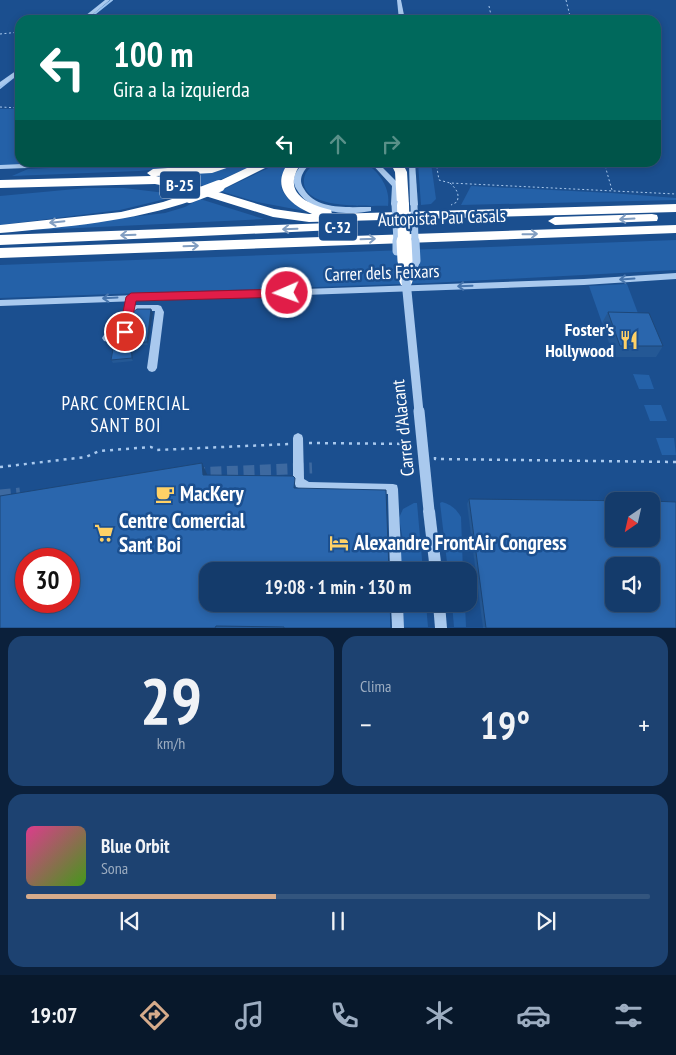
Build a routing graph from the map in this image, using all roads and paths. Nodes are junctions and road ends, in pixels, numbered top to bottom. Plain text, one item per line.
1 (108, 0) edge
2 (399, 0) edge
3 (566, 0) edge
4 (489, 6) dead end
5 (89, 15) edge
6 (401, 15) edge
7 (491, 15) edge
8 (569, 15) edge
9 (15, 32) edge
10 (0, 34) edge
11 (15, 74) edge
12 (0, 85) edge
13 (0, 107) edge
14 (15, 108) edge
15 (15, 166) edge
16 (0, 167) edge
17 (213, 167) edge
18 (262, 167) edge
19 (292, 167) edge
20 (304, 167) edge
21 (378, 167) edge
22 (387, 167) edge
23 (398, 167) edge
24 (411, 167) edge
25 (437, 167) edge
26 (605, 167) edge
27 (0, 182) edge
28 (396, 186) junction
29 (612, 190) junction
30 (218, 191) junction
31 (0, 192) edge
32 (676, 194) edge
33 (404, 205) junction
34 (676, 208) edge
35 (368, 210) dead end
36 (676, 217) edge
37 (357, 218) junction
38 (0, 229) edge
39 (676, 229) edge
40 (0, 240) edge
41 (125, 248) junction
42 (0, 253) edge
43 (0, 258) edge
44 (676, 276) edge
45 (406, 281) joint
46 (131, 297) junction
47 (0, 303) edge
48 (130, 313) junction
49 (107, 338) dead end
50 (152, 368) dead end
51 (298, 441) junction
52 (413, 444) dead end
53 (434, 451) dead end
54 (676, 462) edge
55 (0, 468) edge
56 (396, 562) edge
57 (435, 562) edge
58 (397, 612) edge
59 (440, 612) edge
60 (398, 628) edge
61 (441, 628) edge

1 - 5 street
2 - 6 street
3 - 8 path
4 - 7 path
9 - 10 path
11 - 12 street
13 - 14 path
15 - 16 street
17 - 27 highway
18 - 30 highway
19 - 37 highway
20 - 35 street
21 - 28 street
22 - 28 highway
23 - 33 highway
24 - 33 street
25 - 29 path
26 - 29 path
27 - 30 highway, B-25
28 - 33 street
29 - 32 path
30 - 31 highway
30 - 37 highway, B-25
30 -> 38 highway, bridge
33 - 45 highway, bridge
34 - 37 highway, B-25
36 -> 40 highway, Autopista Pau Casals / C-32
41 -> 39 highway, Autopista Pau Casals / C-32
41 - 42 highway, Autopista Pau Casals / C-32
41 - 43 highway
44 -> 46 street, Carrer dels Feixars
45 - 57 street, Carrer d'Alacant, bridge
46 -> 47 street, Carrer dels Feixars
46 - 48 street
48 - 49 street
48 - 50 street
51 - 52 path
51 - 55 path
51 - 56 street, Carrer d'Alacant
53 - 54 path
58 - 60 street
59 - 61 street

